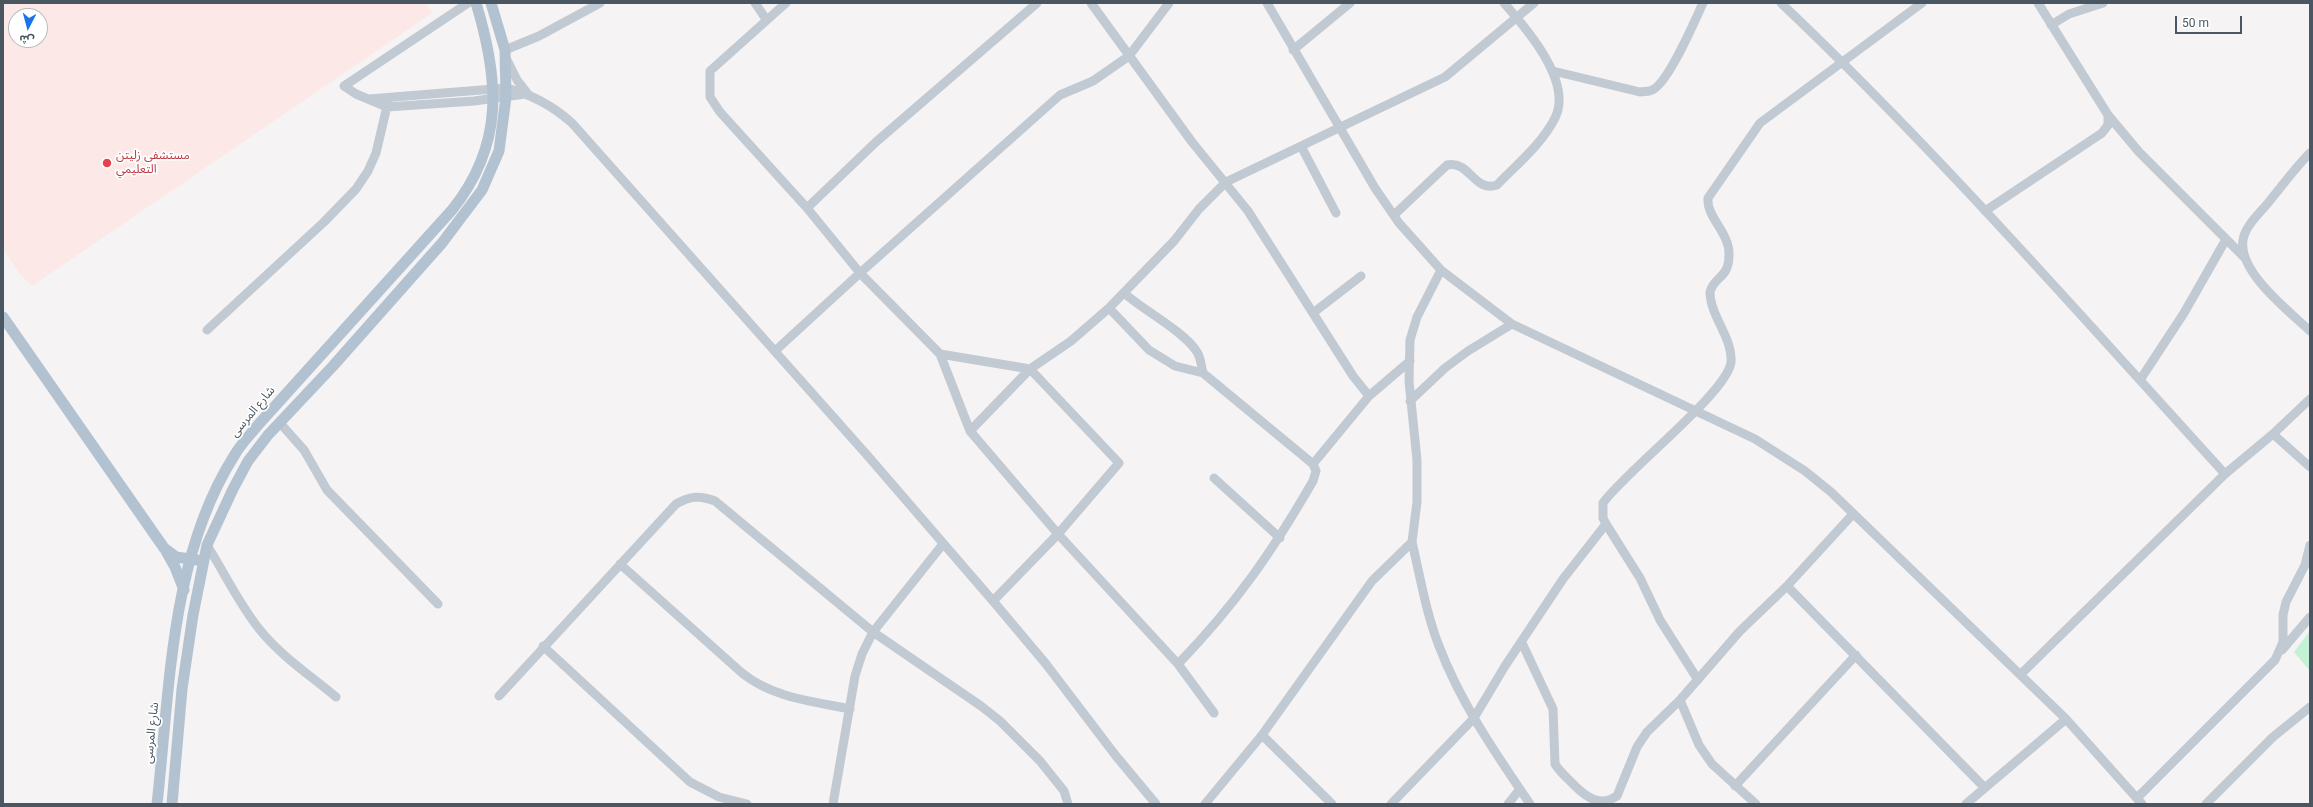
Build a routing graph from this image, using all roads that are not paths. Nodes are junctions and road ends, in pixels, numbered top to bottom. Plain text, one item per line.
1 (468, 3) edge
2 (476, 3) edge
3 (491, 3) edge
4 (600, 3) edge
5 (755, 3) edge
6 (786, 3) edge
7 (1037, 3) edge
8 (1091, 3) edge
9 (1169, 3) edge
10 (1267, 3) edge
11 (1350, 3) edge
12 (1504, 3) edge
13 (1534, 3) edge
14 (1703, 3) edge
15 (1782, 3) edge
16 (1922, 3) edge
17 (2038, 3) edge
18 (2103, 3) edge
19 (1026, 6) edge
20 (1517, 17) junction
21 (766, 19) junction
22 (2051, 25) junction
23 (1293, 50) junction
24 (506, 54) junction
25 (1129, 56) junction
26 (1843, 62) junction
27 (1553, 71) junction
28 (506, 92) junction
29 (493, 93) junction
30 (528, 94) junction
31 (389, 96) junction
32 (369, 99) junction
33 (387, 107) junction
34 (2108, 115) junction
35 (1338, 128) junction
36 (1301, 146) junction
37 (2310, 153) edge
38 (1226, 182) junction
39 (808, 208) junction
40 (1985, 211) junction
41 (1336, 213) dead end
42 (1394, 215) junction
43 (2225, 241) junction
44 (2244, 258) junction
45 (1441, 270) junction
46 (860, 273) junction
47 (1361, 276) dead end
48 (1124, 292) junction
49 (1109, 308) junction
50 (1313, 313) junction
51 (3, 317) edge
52 (1512, 324) junction
53 (207, 330) dead end
54 (2310, 331) edge
55 (776, 351) junction
56 (940, 354) junction
57 (1410, 361) junction
58 (1030, 369) junction
59 (1203, 373) junction
60 (2140, 380) junction
61 (1369, 396) junction
62 (2310, 399) edge
63 (1410, 401) junction
64 (1697, 410) junction
65 (280, 423) junction
66 (970, 431) junction
67 (2273, 434) junction
68 (1313, 464) junction
69 (2310, 466) edge
70 (2225, 474) junction
71 (1214, 478) dead end
72 (1854, 514) junction
73 (1606, 524) junction
74 (1058, 534) junction
75 (1280, 538) junction
76 (195, 539) junction
77 (1412, 542) junction
78 (943, 544) junction
79 (207, 545) junction
80 (2310, 545) edge
81 (162, 547) junction
82 (190, 560) junction
83 (203, 560) junction
84 (620, 564) junction
85 (1787, 586) junction
86 (184, 591) junction
87 (993, 601) junction
88 (438, 604) dead end
89 (2310, 617) edge
90 (873, 632) junction
91 (1522, 643) junction
92 (543, 646) junction
93 (2281, 651) junction
94 (1856, 655) junction
95 (1178, 664) junction
96 (2021, 674) junction
97 (1698, 680) junction
98 (499, 696) dead end
99 (336, 697) dead end
100 (1680, 700) junction
101 (2310, 707) edge
102 (850, 709) junction
103 (1214, 713) dead end
104 (1474, 718) junction
105 (2066, 719) junction
106 (1262, 735) junction
107 (1735, 786) junction
108 (1984, 787) junction
109 (1520, 789) junction
110 (2139, 801) edge
111 (731, 802) edge
112 (157, 804) edge
113 (172, 804) edge
114 (747, 804) edge
115 (833, 804) edge
116 (1068, 804) edge
117 (1156, 804) edge
118 (1205, 804) edge
119 (1332, 804) edge
120 (1391, 804) edge
121 (1508, 804) edge
122 (1530, 804) edge
123 (1756, 804) edge
124 (1966, 804) edge
125 (2206, 804) edge

1 - 32 street
2 - 29 main road, شارع المرسى
3 - 24 main road
4 - 24 street
5 - 21 street
6 - 21 street
7 - 19 street
8 - 25 street
9 - 25 street
10 - 23 street
11 - 23 street
12 - 20 street
13 - 20 street
14 - 27 street
15 - 26 street
16 - 26 street
17 - 22 street
18 - 22 street
19 - 39 street
20 - 27 street
20 - 35 street
21 - 39 street
22 - 34 street
23 - 35 street
24 - 28 main road
24 - 30 street
25 - 38 street
25 - 46 street
26 - 40 street
26 - 64 street
27 - 42 street
28 - 29 street
28 - 30 street
28 - 65 main road
29 - 31 street
29 - 33 street
29 - 76 main road, شارع المرسى
30 - 55 street
31 - 32 street
31 - 33 street
32 - 33 street
33 - 53 street
34 - 40 street
34 - 43 street
35 - 36 street
35 - 42 street
36 - 38 street
36 - 41 street
37 - 44 street
38 - 48 street
38 - 50 street
39 - 46 street
40 - 60 street
42 - 45 street
43 - 44 street
43 - 60 street
44 - 54 street
45 - 52 street
45 - 57 street
46 - 55 street
46 - 56 street
47 - 50 street
48 - 49 street
48 - 59 street
49 - 58 street
49 - 59 street
50 - 61 street
51 - 81 main road
52 - 63 street
52 - 64 street
55 - 78 street
56 - 58 street
56 - 66 street
57 - 61 street
57 - 63 street
58 - 66 street
58 - 74 street
59 - 68 street
60 - 70 street
61 - 68 street
62 - 67 street
63 - 77 street
64 - 72 street
64 - 73 street
65 - 79 main road
65 - 88 street
66 - 74 street
67 - 69 street
67 - 70 street
68 - 75 street
70 - 96 street
71 - 75 street
72 - 85 street
72 - 96 street
73 - 91 street
73 - 97 street
74 - 87 street
74 - 95 street
75 - 95 street
76 - 81 main road
76 - 82 main road, شارع المرسى
77 - 104 street
77 - 106 street
78 - 87 street
78 - 90 street
79 - 83 main road
79 - 99 street
80 - 93 street
81 - 82 main road
81 - 86 main road
82 - 83 main road
82 - 86 main road, شارع المرسى
83 - 113 main road
84 - 90 street
84 - 92 street
84 - 102 street
85 - 94 street
85 - 97 street
86 - 112 main road, شارع المرسى
87 - 117 street
89 - 93 street
90 - 102 street
90 - 116 street
91 - 100 street
91 - 104 street
92 - 98 street
92 - 111 street
93 - 110 street
94 - 107 street
94 - 108 street
95 - 103 street
96 - 105 street
97 - 100 street
100 - 107 street
101 - 125 street
102 - 115 street
104 - 109 street
104 - 120 street
105 - 108 street
105 - 110 street
106 - 118 street
106 - 119 street
107 - 123 street
108 - 124 street
109 - 121 street
109 - 122 street
111 - 114 street

